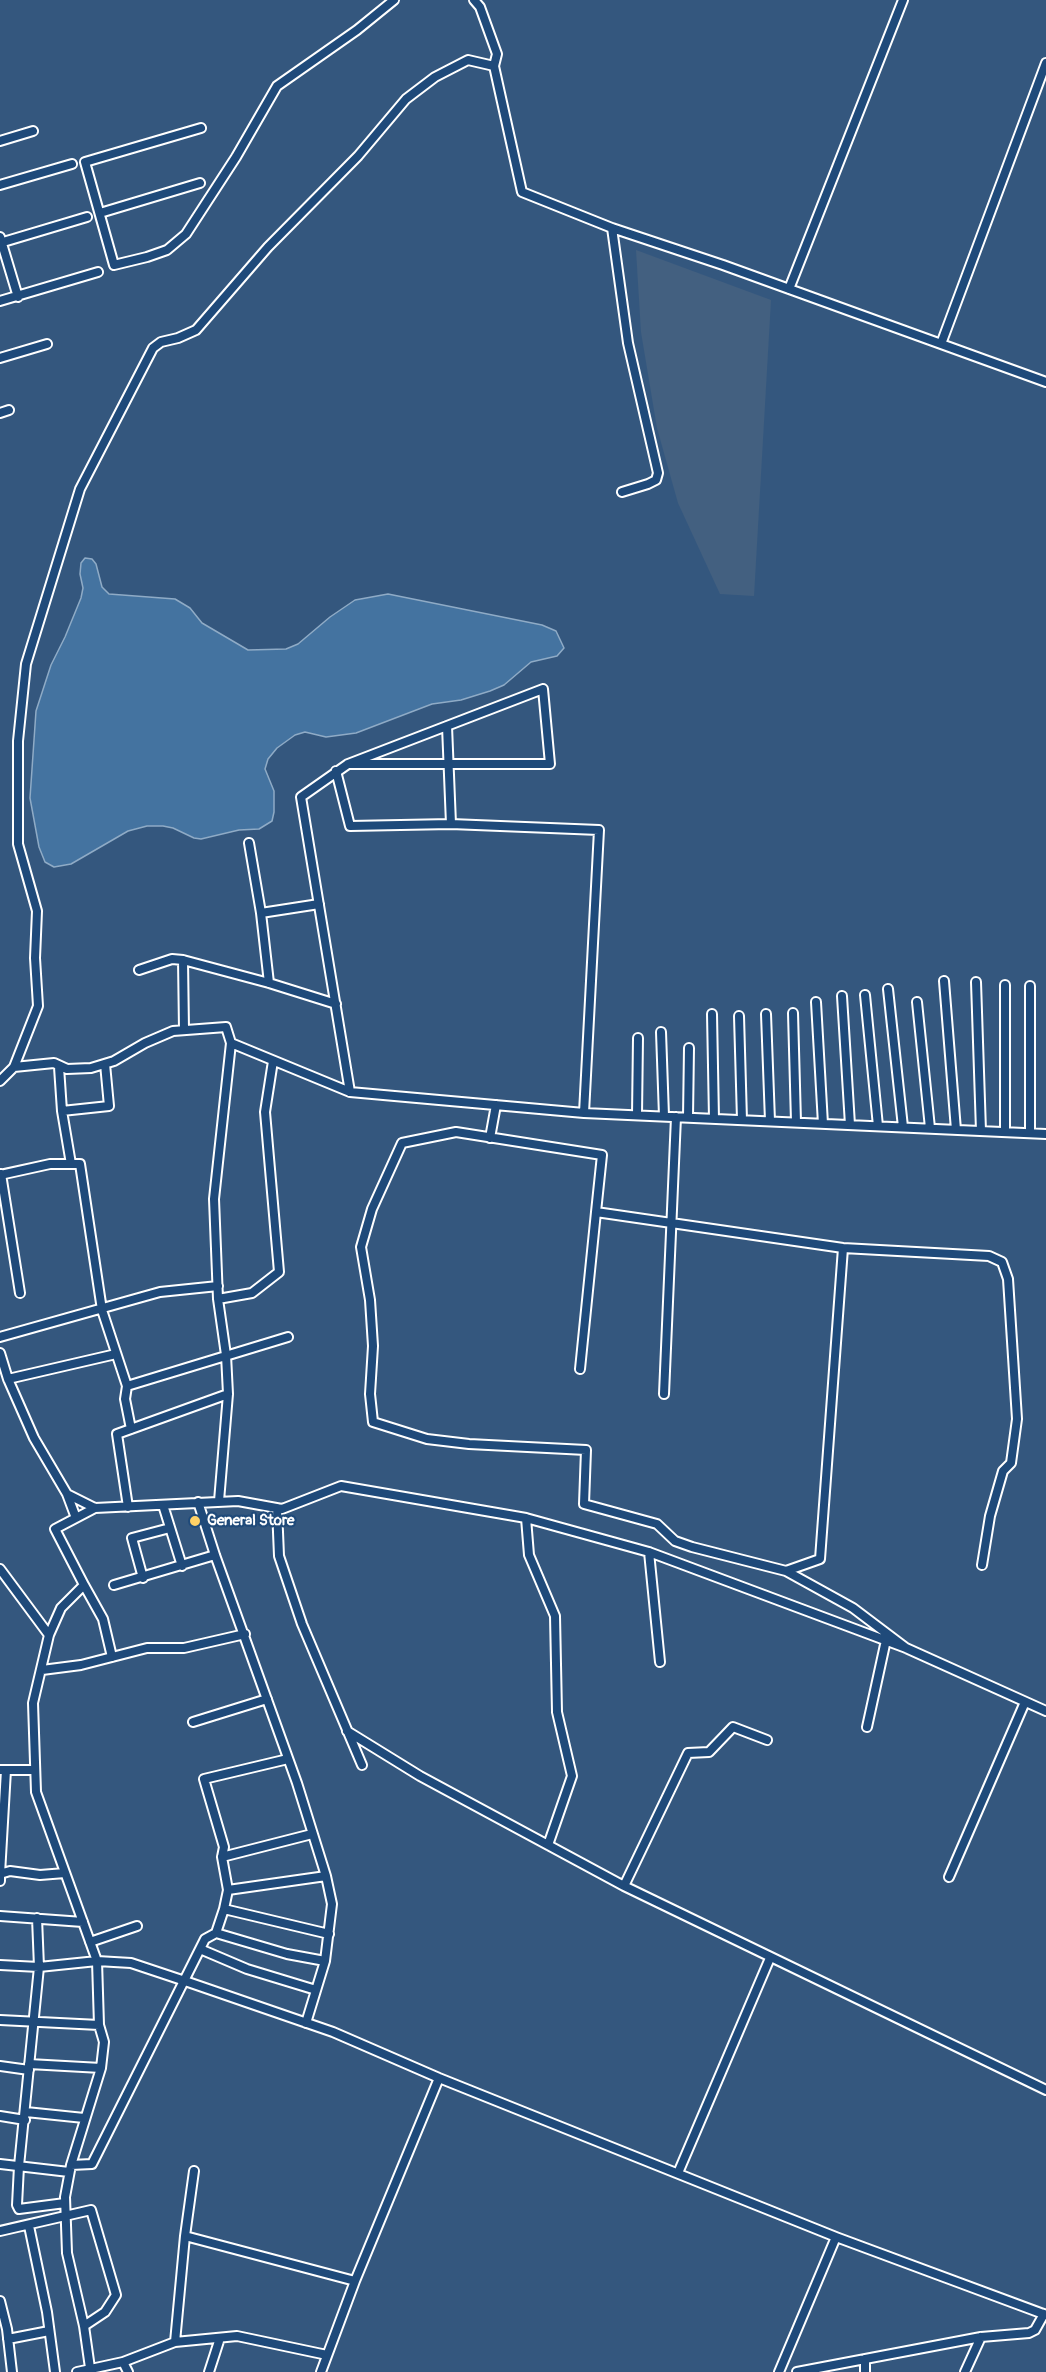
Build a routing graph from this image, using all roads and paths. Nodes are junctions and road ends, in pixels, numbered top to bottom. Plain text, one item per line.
1 (394, 0) edge
2 (474, 0) edge
3 (903, 0) edge
4 (1046, 63) edge
5 (494, 66) junction
6 (201, 128) dead end
7 (33, 131) dead end
8 (0, 141) edge
9 (72, 164) dead end
10 (200, 183) dead end
11 (0, 185) edge
12 (100, 213) junction
13 (87, 217) dead end
14 (612, 228) junction
15 (1, 241) edge
16 (98, 272) dead end
17 (789, 289) junction
18 (18, 297) junction
19 (0, 301) edge
20 (47, 344) dead end
21 (941, 344) junction
22 (0, 358) edge
23 (1046, 382) edge
24 (9, 410) dead end
25 (0, 412) edge
26 (622, 492) dead end
27 (447, 726) junction
28 (348, 764) junction
29 (449, 764) junction
30 (336, 771) junction
31 (451, 825) junction
32 (249, 843) dead end
33 (319, 903) junction
34 (261, 913) junction
35 (183, 960) junction
36 (139, 970) dead end
37 (944, 981) dead end
38 (976, 982) dead end
39 (268, 983) junction
40 (1005, 985) dead end
41 (1030, 986) dead end
42 (888, 989) dead end
43 (865, 995) dead end
44 (842, 996) dead end
45 (816, 1002) dead end
46 (917, 1002) dead end
47 (336, 1004) junction
48 (793, 1013) dead end
49 (712, 1014) dead end
50 (766, 1014) dead end
51 (739, 1016) dead end
52 (184, 1030) junction
53 (661, 1032) dead end
54 (638, 1038) dead end
55 (231, 1044) junction
56 (689, 1048) dead end
57 (273, 1060) junction
58 (105, 1064) junction
59 (14, 1067) junction
60 (59, 1067) junction
61 (0, 1081) edge
62 (350, 1092) junction
63 (496, 1105) junction
64 (62, 1111) junction
65 (584, 1113) junction
66 (637, 1115) junction
67 (664, 1116) junction
68 (676, 1117) junction
69 (688, 1117) junction
70 (714, 1119) junction
71 (742, 1120) junction
72 (770, 1121) junction
73 (796, 1122) junction
74 (823, 1124) junction
75 (850, 1125) junction
76 (878, 1126) junction
77 (903, 1127) junction
78 (930, 1128) junction
79 (956, 1130) junction
80 (981, 1131) junction
81 (1005, 1132) junction
82 (1030, 1133) junction
83 (1046, 1134) edge
84 (490, 1137) junction
85 (71, 1164) junction
86 (1, 1174) edge
87 (596, 1212) junction
88 (670, 1224) junction
89 (843, 1248) junction
90 (218, 1286) junction
91 (20, 1293) dead end
92 (218, 1299) junction
93 (102, 1310) junction
94 (288, 1336) dead end
95 (0, 1337) edge
96 (0, 1353) edge
97 (116, 1354) junction
98 (226, 1355) junction
99 (580, 1369) dead end
100 (8, 1379) junction
101 (127, 1386) junction
102 (228, 1394) junction
103 (664, 1394) dead end
104 (131, 1429) junction
105 (67, 1494) junction
106 (219, 1501) junction
107 (198, 1502) junction
108 (163, 1505) junction
109 (128, 1507) junction
110 (96, 1508) junction
111 (277, 1508) junction
112 (76, 1518) junction
113 (526, 1518) junction
114 (170, 1528) junction
115 (649, 1552) junction
116 (215, 1555) junction
117 (982, 1565) dead end
118 (182, 1566) junction
119 (0, 1569) edge
120 (786, 1570) junction
121 (143, 1578) junction
122 (84, 1585) junction
123 (114, 1585) dead end
124 (49, 1635) junction
125 (245, 1635) junction
126 (886, 1640) junction
127 (906, 1648) junction
128 (112, 1657) junction
129 (660, 1662) dead end
130 (42, 1670) junction
131 (267, 1699) junction
132 (1025, 1702) junction
133 (1046, 1711) edge
134 (193, 1722) dead end
135 (867, 1727) dead end
136 (347, 1731) junction
137 (767, 1740) dead end
138 (288, 1759) junction
139 (362, 1765) dead end
140 (3, 1770) edge
141 (35, 1770) junction
142 (312, 1834) junction
143 (548, 1845) junction
144 (222, 1857) junction
145 (65, 1873) junction
146 (0, 1874) edge
147 (326, 1876) junction
148 (949, 1877) dead end
149 (0, 1881) edge
150 (624, 1886) junction
151 (228, 1890) junction
152 (224, 1910) junction
153 (0, 1916) edge
154 (38, 1918) junction
155 (83, 1922) junction
156 (137, 1926) dead end
157 (216, 1933) junction
158 (329, 1934) junction
159 (90, 1942) junction
160 (200, 1949) junction
161 (771, 1958) junction
162 (97, 1961) junction
163 (325, 1961) junction
164 (0, 1965) edge
165 (39, 1967) junction
166 (185, 1981) junction
167 (315, 1990) junction
168 (0, 2020) edge
169 (34, 2022) junction
170 (306, 2023) junction
171 (99, 2025) junction
172 (0, 2066) edge
173 (29, 2067) junction
174 (101, 2068) junction
175 (439, 2078) junction
176 (1046, 2090) edge
177 (0, 2116) edge
178 (26, 2116) junction
179 (84, 2118) junction
180 (0, 2164) edge
181 (19, 2166) junction
182 (70, 2168) junction
183 (194, 2170) dead end
184 (678, 2172) junction
185 (65, 2203) junction
186 (65, 2216) junction
187 (29, 2226) junction
188 (0, 2231) edge
189 (185, 2236) junction
190 (836, 2236) junction
191 (355, 2281) junction
192 (0, 2301) edge
193 (1045, 2314) edge
194 (84, 2326) junction
195 (50, 2331) junction
196 (981, 2337) junction
197 (220, 2338) junction
198 (8, 2339) junction
199 (176, 2342) junction
200 (327, 2355) junction
201 (866, 2359) junction
202 (123, 2362) junction
203 (90, 2368) junction
204 (12, 2372) edge
205 (55, 2372) edge
206 (77, 2372) edge
207 (128, 2372) edge
208 (209, 2372) edge
209 (321, 2372) edge
210 (780, 2372) edge
211 (797, 2372) edge
212 (865, 2372) edge
213 (965, 2372) edge

1 - 12 street
2 - 5 street
3 - 17 street
4 - 21 street
5 - 14 street
5 - 59 street
6 - 12 street
7 - 8 street
9 - 11 street
10 - 12 street
13 - 15 street
14 - 17 street
14 - 26 street
15 - 18 street
16 - 18 street
17 - 21 street
18 - 19 street
20 - 22 street
21 - 23 street
24 - 25 street
27 - 28 street
27 - 29 street
27 - 29 street
28 - 29 street
28 - 30 street
29 - 31 street
30 - 31 street
30 - 33 street
31 - 65 street
32 - 34 street
33 - 34 street
33 - 47 street
34 - 39 street
35 - 36 street
35 - 39 street
35 - 52 street
37 - 79 street
38 - 80 street
39 - 47 street
40 - 81 street
41 - 82 street
42 - 77 street
43 - 76 street
44 - 75 street
45 - 74 street
46 - 78 street
47 - 62 street
48 - 73 street
49 - 70 street
50 - 72 street
51 - 71 street
52 - 55 street
52 - 58 street
53 - 67 street
54 - 66 street
55 - 57 street
55 - 90 street
56 - 69 street
57 - 62 street
57 - 92 street
58 - 60 street
58 - 64 street
59 - 60 street
59 - 61 street
60 - 64 street
62 - 63 street
63 - 65 street
63 - 84 street
64 - 85 street
65 - 66 street
66 - 67 street
67 - 68 street
68 - 69 street
68 - 88 street
69 - 70 street
70 - 71 street
71 - 72 street
72 - 73 street
73 - 74 street
74 - 75 street
75 - 76 street
76 - 77 street
77 - 78 street
78 - 79 street
79 - 80 street
80 - 81 street
81 - 82 street
82 - 83 street
84 - 87 street
84 - 120 street
85 - 86 street
85 - 93 street
86 - 91 street
87 - 88 street
87 - 99 street
88 - 89 street
88 - 103 street
89 - 117 street
89 - 120 street
90 - 92 street
90 - 93 street
92 - 98 street
93 - 95 street
93 - 97 street
94 - 98 street
96 - 100 street
97 - 100 street
97 - 101 street
98 - 101 street
98 - 102 street
100 - 105 street
101 - 104 street
102 - 104 street
102 - 106 street
104 - 109 street
105 - 110 street
105 - 112 street
106 - 107 street
106 - 111 street
107 - 108 street
107 - 116 street
108 - 109 street
108 - 114 street
109 - 110 street
110 - 112 street
111 - 113 street
111 - 136 street
112 - 122 street
113 - 115 street
113 - 143 street
114 - 118 street
114 - 121 street
115 - 126 street
115 - 129 street
116 - 118 street
116 - 125 street
118 - 121 street
119 - 124 street
120 - 127 street
121 - 123 street
122 - 124 street
122 - 128 street
124 - 130 street
125 - 128 street
125 - 131 street
126 - 127 street
126 - 135 street
127 - 132 street
128 - 130 street
130 - 141 street
131 - 134 street
131 - 138 street
132 - 133 street
132 - 148 street
136 - 139 street
136 - 143 street
137 - 150 street
138 - 142 street
138 - 144 street
140 - 141 street
140 - 146 street
141 - 145 street
142 - 144 street
142 - 147 street
143 - 150 street
144 - 151 street
145 - 146 street
145 - 155 street
146 - 149 street
147 - 151 street
147 - 158 street
150 - 161 street
151 - 152 street
152 - 157 street
152 - 158 street
153 - 154 street
154 - 155 street
154 - 165 street
155 - 159 street
156 - 159 street
157 - 160 street
157 - 163 street
158 - 163 street
159 - 162 street
160 - 166 street
160 - 167 street
161 - 176 street
161 - 184 street
162 - 165 street
162 - 166 street
162 - 171 street
163 - 167 street
164 - 165 street
165 - 169 street
166 - 170 street
166 - 182 street
167 - 170 street
168 - 169 street
169 - 171 street
169 - 173 street
170 - 175 street
171 - 174 street
172 - 173 street
173 - 174 street
173 - 178 street
174 - 179 street
175 - 184 street
175 - 191 street
177 - 178 street
178 - 179 street
178 - 181 street
179 - 182 street
180 - 181 street
181 - 182 street
181 - 185 street
182 - 185 street
183 - 189 street
184 - 190 street
185 - 186 street
186 - 187 street
186 - 194 street
186 - 194 street
187 - 188 street
187 - 195 street
189 - 191 street
189 - 199 street
190 - 193 street
190 - 210 street
191 - 200 street
192 - 198 street
193 - 196 street
194 - 203 street
195 - 198 street
195 - 205 street
196 - 201 street
196 - 213 street
197 - 199 street
197 - 200 street
197 - 208 street
198 - 204 street
199 - 202 street
200 - 209 street
201 - 211 street
201 - 212 street
202 - 203 street
202 - 207 street
203 - 206 street

